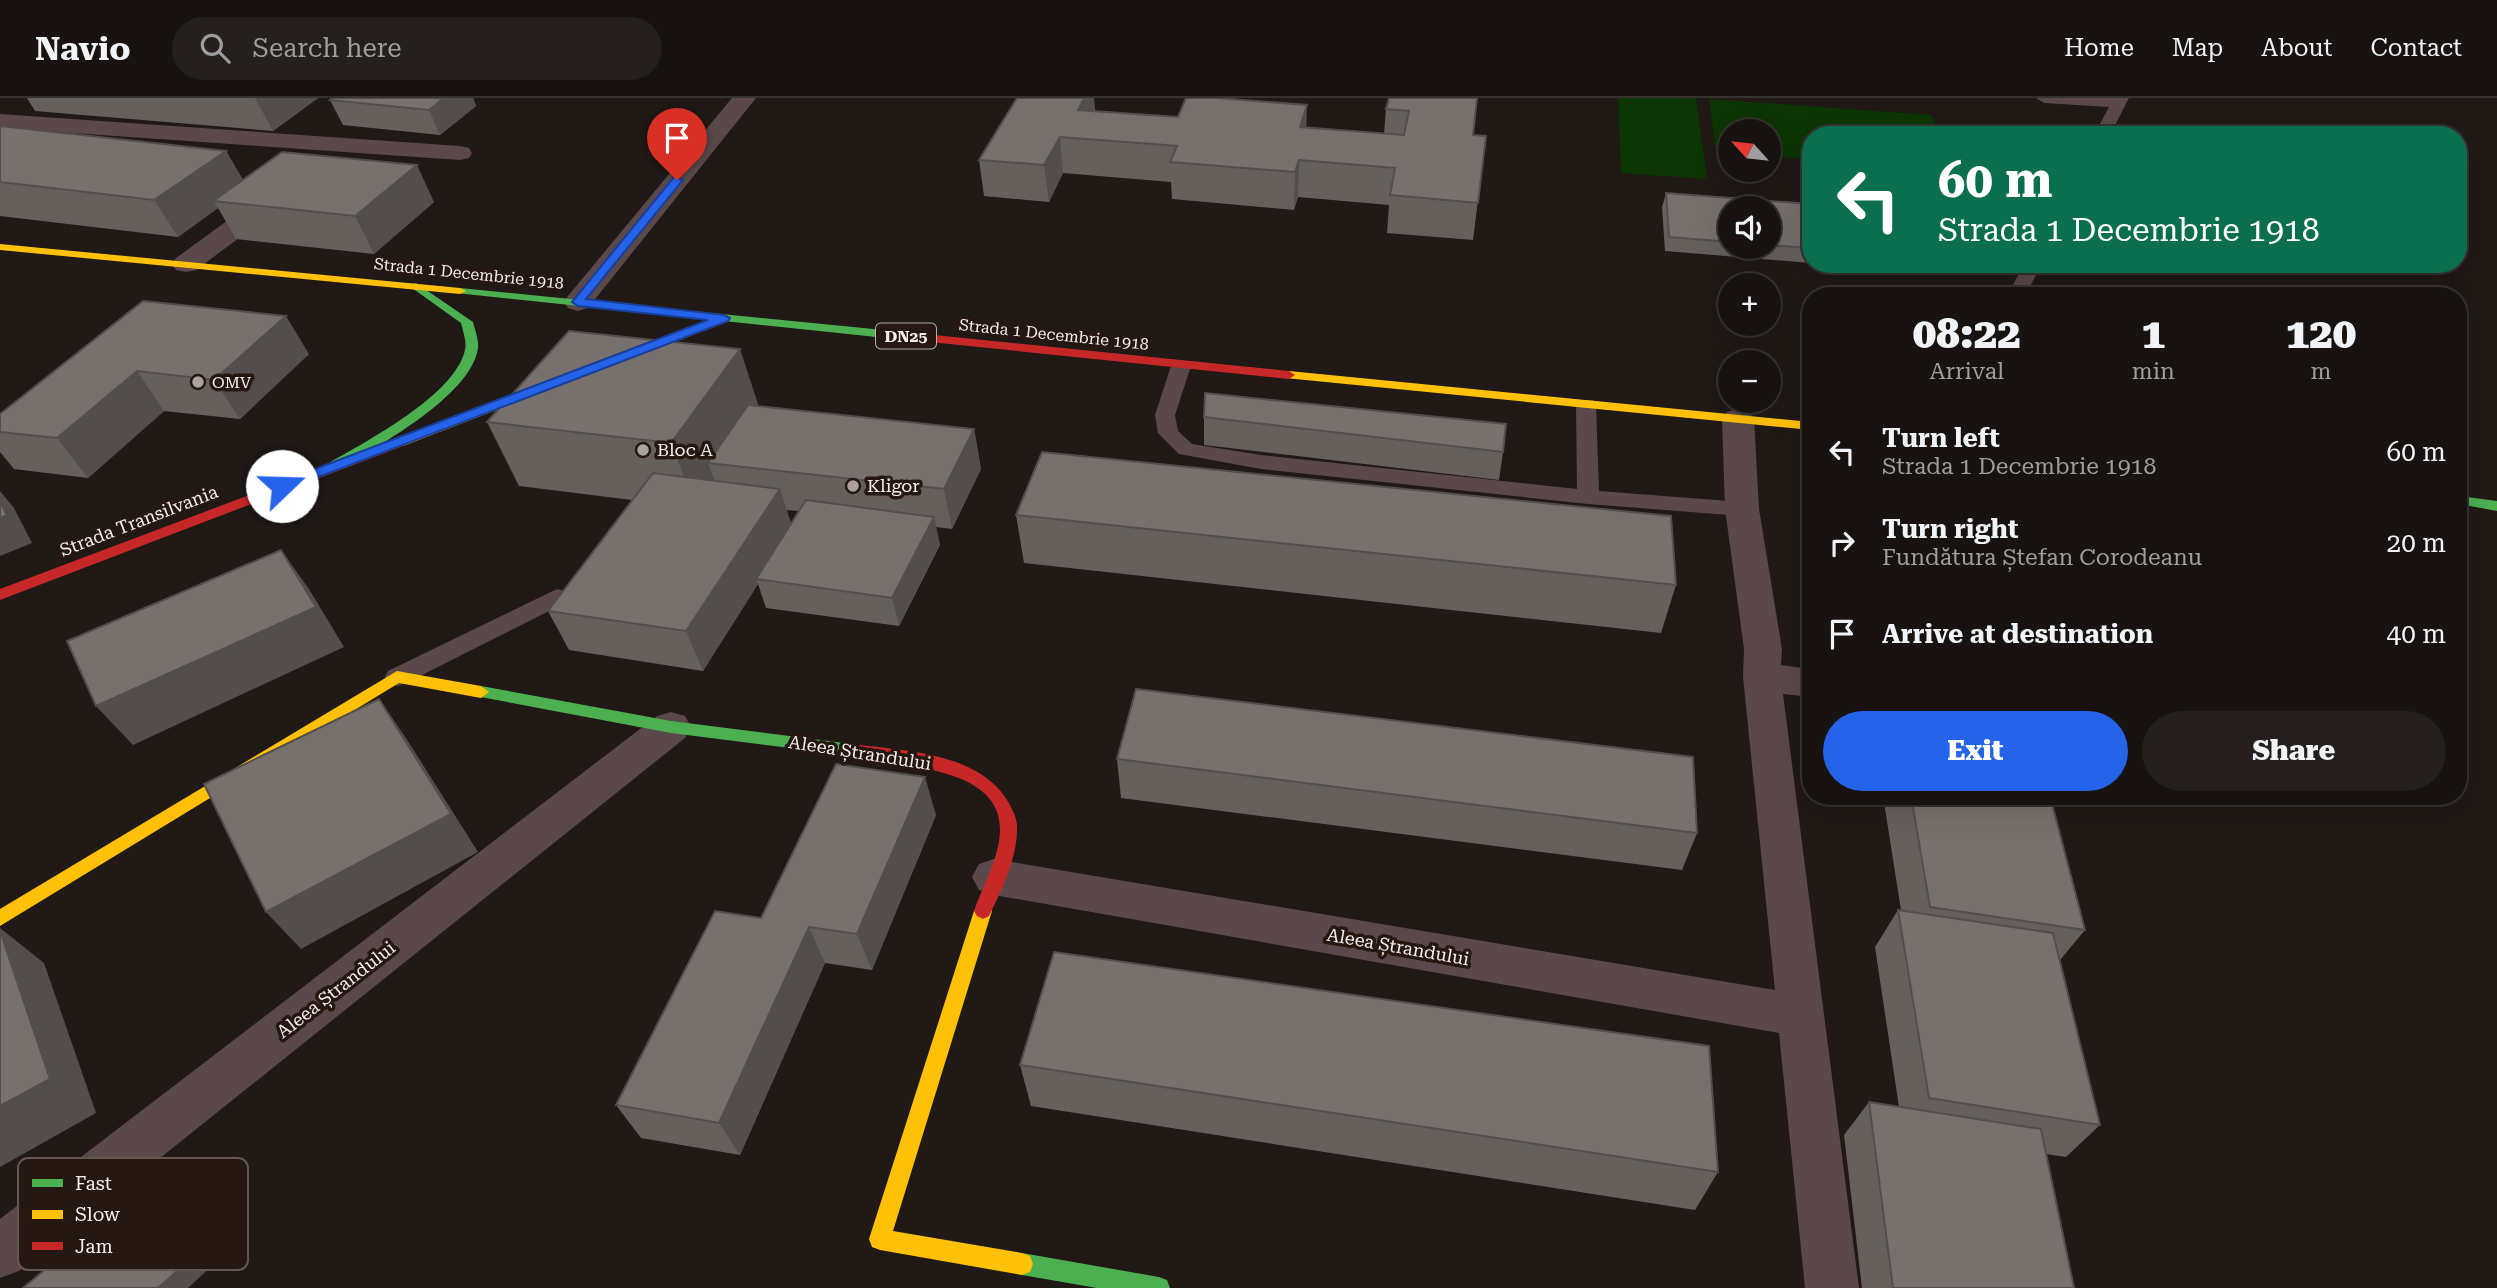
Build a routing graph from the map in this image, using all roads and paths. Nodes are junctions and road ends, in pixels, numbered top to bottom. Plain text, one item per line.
1 (30, 98) edge
2 (744, 98) edge
3 (2044, 98) edge
4 (2120, 100) edge
5 (0, 115) edge
6 (0, 121) edge
7 (2107, 126) edge
8 (460, 153) dead end
9 (294, 185) edge
10 (0, 247) edge
11 (186, 264) junction
12 (414, 285) junction
13 (578, 302) junction
14 (724, 318) junction
15 (1181, 366) junction
16 (594, 368) edge
17 (568, 378) edge
18 (1586, 404) junction
19 (1738, 419) junction
20 (1802, 425) edge
21 (334, 467) junction
22 (1588, 497) junction
23 (2467, 501) edge
24 (2497, 506) edge
25 (1742, 509) junction
26 (0, 595) edge
27 (557, 597) edge
28 (397, 677) junction
29 (1762, 677) junction
30 (1802, 682) edge
31 (671, 727) junction
32 (993, 877) junction
33 (0, 918) edge
34 (1802, 1016) junction
35 (120, 1158) edge
36 (18, 1238) edge
37 (0, 1252) edge
38 (1159, 1288) edge
39 (1832, 1288) edge

1 - 5 street
2 - 13 street
3 - 4 lane
4 - 7 lane
6 - 8 street
9 - 11 street
10 - 11 main road, Strada 1 Decembrie 1918 / DN25
11 - 12 main road, Strada 1 Decembrie 1918 / DN25
12 - 13 main road, Strada 1 Decembrie 1918 / DN25
12 - 21 main road
13 - 14 main road, Strada 1 Decembrie 1918 / DN25
14 - 15 main road, Strada 1 Decembrie 1918 / DN25
14 - 16 main road
15 - 18 main road, Strada 1 Decembrie 1918 / DN25
15 - 22 lane
17 - 21 main road, Strada Transilvania
18 - 19 main road, Strada 1 Decembrie 1918 / DN25
18 - 22 lane
19 - 20 main road, Strada 1 Decembrie 1918 / DN25
19 - 25 street
21 - 26 main road, Strada Transilvania
22 - 25 lane
23 - 24 main road
25 - 29 street
27 - 28 lane
28 - 31 main road, Aleea Ștrandului
28 - 33 main road
29 - 30 street
29 - 34 street
31 - 32 main road, Aleea Ștrandului
31 - 35 street, Aleea Ștrandului
32 - 34 street, Aleea Ștrandului
32 - 38 main road, Aleea Ștrandului
34 - 39 street
36 - 37 street, Aleea Ștrandului

